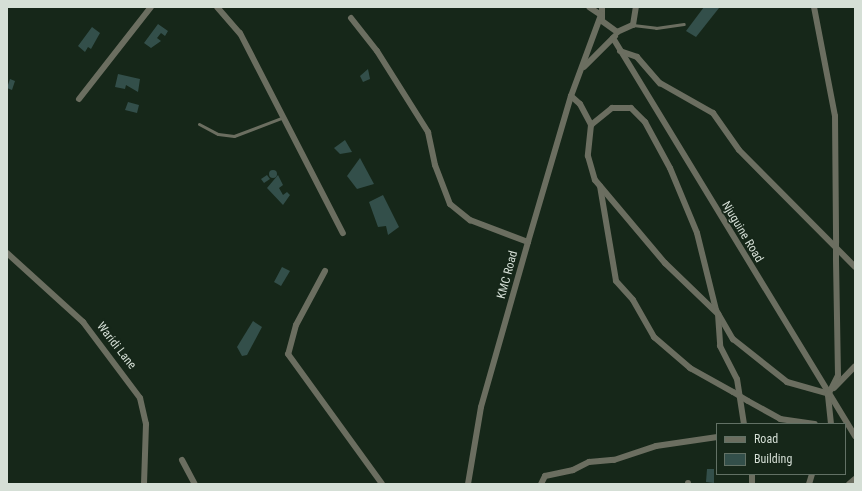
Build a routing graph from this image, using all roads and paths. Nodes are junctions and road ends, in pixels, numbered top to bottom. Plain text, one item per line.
1 (150, 7) edge
2 (217, 7) edge
3 (589, 7) edge
4 (602, 7) edge
5 (636, 7) edge
6 (814, 7) edge
7 (601, 15) junction
8 (351, 18) dead end
9 (684, 24) dead end
10 (633, 25) junction
11 (624, 31) junction
12 (613, 38) junction
13 (620, 51) junction
14 (580, 74) junction
15 (571, 96) junction
16 (79, 99) dead end
17 (284, 117) junction
18 (199, 124) dead end
19 (591, 125) junction
20 (600, 186) junction
21 (343, 232) dead end
22 (528, 242) junction
23 (7, 253) edge
24 (855, 267) edge
25 (325, 271) dead end
26 (718, 314) junction
27 (855, 366) edge
28 (828, 393) junction
29 (744, 423) edge
30 (809, 423) edge
31 (832, 423) edge
32 (716, 436) edge
33 (855, 436) edge
34 (182, 460) dead end
35 (855, 479) edge
36 (144, 484) edge
37 (195, 484) edge
38 (382, 484) edge
39 (468, 484) edge
40 (541, 484) edge
41 (849, 484) edge

1 - 16 street
2 - 17 street
3 - 7 street
4 - 7 street, KMC Road
5 - 10 street
6 - 28 street, bridge
7 - 11 street
7 - 14 street, KMC Road
8 - 22 street
9 - 10 lane
10 - 11 street, KMC Road
11 - 12 street, KMC Road
12 - 13 street, Njuguine Road
12 - 14 street, KMC Road
13 - 24 street
13 - 28 street, Njuguine Road
14 - 15 street, KMC Road
15 - 19 street
15 - 22 street, KMC Road
17 - 18 lane
17 - 21 street
19 - 20 street
19 - 26 street
20 - 26 street
20 - 30 street, bridge
22 - 39 street, KMC Road
23 - 36 street, Waridi Lane
25 - 38 street
26 - 28 street
26 - 29 street
27 - 28 street
28 - 31 street
28 - 33 street, Njuguine Road
32 - 40 street
34 - 37 street
35 - 41 street

